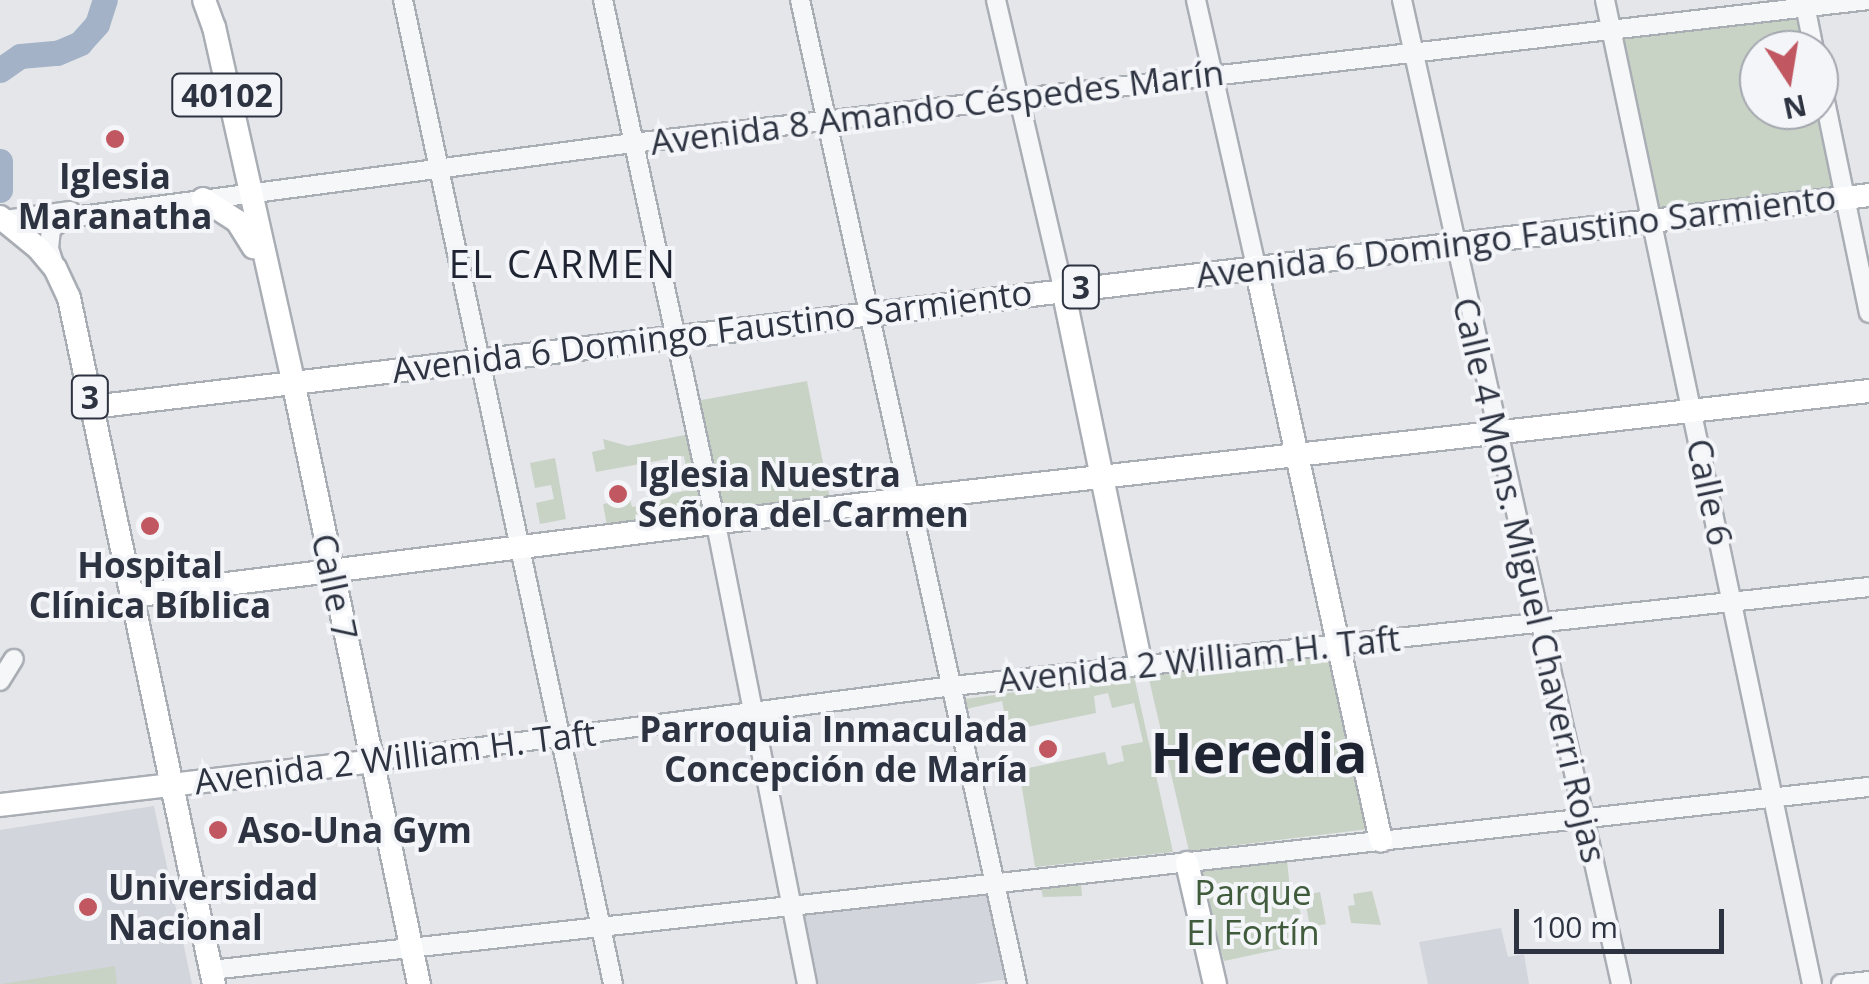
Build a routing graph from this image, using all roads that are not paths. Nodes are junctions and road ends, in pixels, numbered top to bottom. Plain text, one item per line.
1 (204, 0) edge
2 (403, 0) edge
3 (603, 0) edge
4 (800, 0) edge
5 (996, 0) edge
6 (1196, 0) edge
7 (1402, 0) edge
8 (1605, 0) edge
9 (1869, 0) edge
10 (1805, 4) edge
11 (1810, 30) edge
12 (1611, 31) junction
13 (1414, 54) junction
14 (1212, 75) junction
15 (1018, 100) junction
16 (826, 121) junction
17 (1831, 130) edge
18 (633, 143) junction
19 (240, 156) junction
20 (438, 166) junction
21 (248, 192) junction
22 (1869, 194) edge
23 (1845, 197) junction
24 (204, 199) junction
25 (2, 218) edge
26 (1649, 220) junction
27 (1453, 244) junction
28 (1256, 267) junction
29 (55, 268) junction
30 (266, 272) junction
31 (1063, 290) junction
32 (869, 312) junction
33 (1869, 313) edge
34 (675, 336) junction
35 (481, 358) junction
36 (292, 380) junction
37 (1869, 391) edge
38 (92, 406) junction
39 (1692, 413) junction
40 (1496, 433) junction
41 (1298, 454) junction
42 (1102, 476) junction
43 (912, 498) junction
44 (716, 524) junction
45 (521, 549) junction
46 (331, 574) junction
47 (1869, 586) edge
48 (132, 596) junction
49 (1733, 600) junction
50 (1539, 621) junction
51 (1338, 643) junction
52 (14, 659) dead end
53 (1141, 665) junction
54 (0, 681) edge
55 (953, 686) junction
56 (754, 712) junction
57 (562, 737) junction
58 (373, 762) junction
59 (172, 784) junction
60 (1869, 787) edge
61 (1773, 798) junction
62 (0, 805) edge
63 (1584, 818) junction
64 (1381, 841) junction
65 (1187, 863) junction
66 (993, 884) junction
67 (791, 906) junction
68 (601, 927) junction
69 (412, 948) junction
70 (212, 977) edge
71 (1869, 981) edge
72 (419, 984) edge
73 (613, 984) edge
74 (806, 984) edge
75 (1018, 984) edge
76 (1215, 984) edge
77 (1621, 984) edge
78 (1812, 984) edge
79 (1841, 984) edge

1 - 19 main road, 40102
2 - 20 street
3 - 18 street
4 - 16 street
5 - 15 street
6 - 14 street
7 - 13 street, Calle 4 Mons. Miguel Chaverri Rojas
8 - 12 street, Calle 6
9 - 10 street, Avenida 8 Amando Céspedes Marín
10 - 11 street
10 - 12 street, Avenida 8 Amando Céspedes Marín
12 - 13 street, Avenida 8 Amando Céspedes Marín
12 - 26 street, Calle 6
13 - 14 street, Avenida 8 Amando Céspedes Marín
13 - 27 street, Calle 4 Mons. Miguel Chaverri Rojas
14 - 15 street, Avenida 8 Amando Céspedes Marín
14 - 28 street
15 - 16 street, Avenida 8 Amando Céspedes Marín
15 - 31 street
16 - 18 street, Avenida 8 Amando Céspedes Marín
16 - 32 street
17 - 23 street
18 - 20 street, Avenida 8 Amando Céspedes Marín
18 - 34 street
19 - 21 main road, 40102
19 - 25 street
20 - 21 street, Avenida 8 Amando Céspedes Marín
20 - 35 street
21 - 24 street, Avenida 8 Amando Céspedes Marín
21 - 30 main road, Calle 7
22 - 23 main road, Avenida 6 Domingo Faustino Sarmiento / 3
23 - 26 main road, Avenida 6 Domingo Faustino Sarmiento / 3
23 - 33 street
24 - 29 street, Avenida 8 Amando Céspedes Marín
24 - 30 main road
25 - 29 main road, 3
26 - 27 main road, Avenida 6 Domingo Faustino Sarmiento / 3
26 - 39 street, Calle 6
27 - 28 main road, Avenida 6 Domingo Faustino Sarmiento / 3
27 - 40 street, Calle 4 Mons. Miguel Chaverri Rojas
28 - 31 main road, Avenida 6 Domingo Faustino Sarmiento / 3
28 - 41 main road
29 - 38 main road, 3
30 - 36 main road, Calle 7
31 - 32 main road, Avenida 6 Domingo Faustino Sarmiento / 3
31 - 42 main road
32 - 34 main road, Avenida 6 Domingo Faustino Sarmiento / 3
32 - 43 street
34 - 35 main road, Avenida 6 Domingo Faustino Sarmiento / 3
34 - 44 street
35 - 36 main road, Avenida 6 Domingo Faustino Sarmiento / 3
35 - 45 street
36 - 38 main road, Avenida 6 Domingo Faustino Sarmiento / 3
36 - 46 main road, Calle 7
37 - 39 main road
38 - 48 main road, 3
39 - 40 main road
39 - 49 street, Calle 6
40 - 41 main road
40 - 50 street, Calle 4 Mons. Miguel Chaverri Rojas
41 - 42 main road
41 - 51 main road
42 - 43 main road
42 - 53 main road
43 - 44 main road
43 - 55 street
44 - 45 main road
44 - 56 street
45 - 46 main road
45 - 57 street
46 - 48 main road
46 - 58 main road, Calle 7
47 - 49 street, Avenida 2 William H. Taft
48 - 59 main road
49 - 50 street, Avenida 2 William H. Taft
49 - 61 street, Calle 6
50 - 51 street, Avenida 2 William H. Taft
50 - 63 street, Calle 4 Mons. Miguel Chaverri Rojas
51 - 53 street, Avenida 2 William H. Taft
51 - 64 main road
52 - 54 street
53 - 55 street, Avenida 2 William H. Taft
55 - 56 street, Avenida 2 William H. Taft
55 - 66 street
56 - 57 street, Avenida 2 William H. Taft
56 - 67 street
57 - 58 street, Avenida 2 William H. Taft
57 - 68 street
58 - 59 main road, Avenida 2 William H. Taft
58 - 69 main road, Calle 7
59 - 62 main road, Avenida 2 William H. Taft
59 - 70 main road
60 - 61 street
61 - 63 street
61 - 78 street, Calle 6
63 - 64 street
63 - 77 street, Calle 4 Mons. Miguel Chaverri Rojas
64 - 65 street
65 - 66 street
65 - 76 main road
66 - 67 street
66 - 75 street
67 - 68 street
67 - 74 street
68 - 69 street
68 - 73 street
69 - 70 street
69 - 72 main road, Calle 7
71 - 79 street

